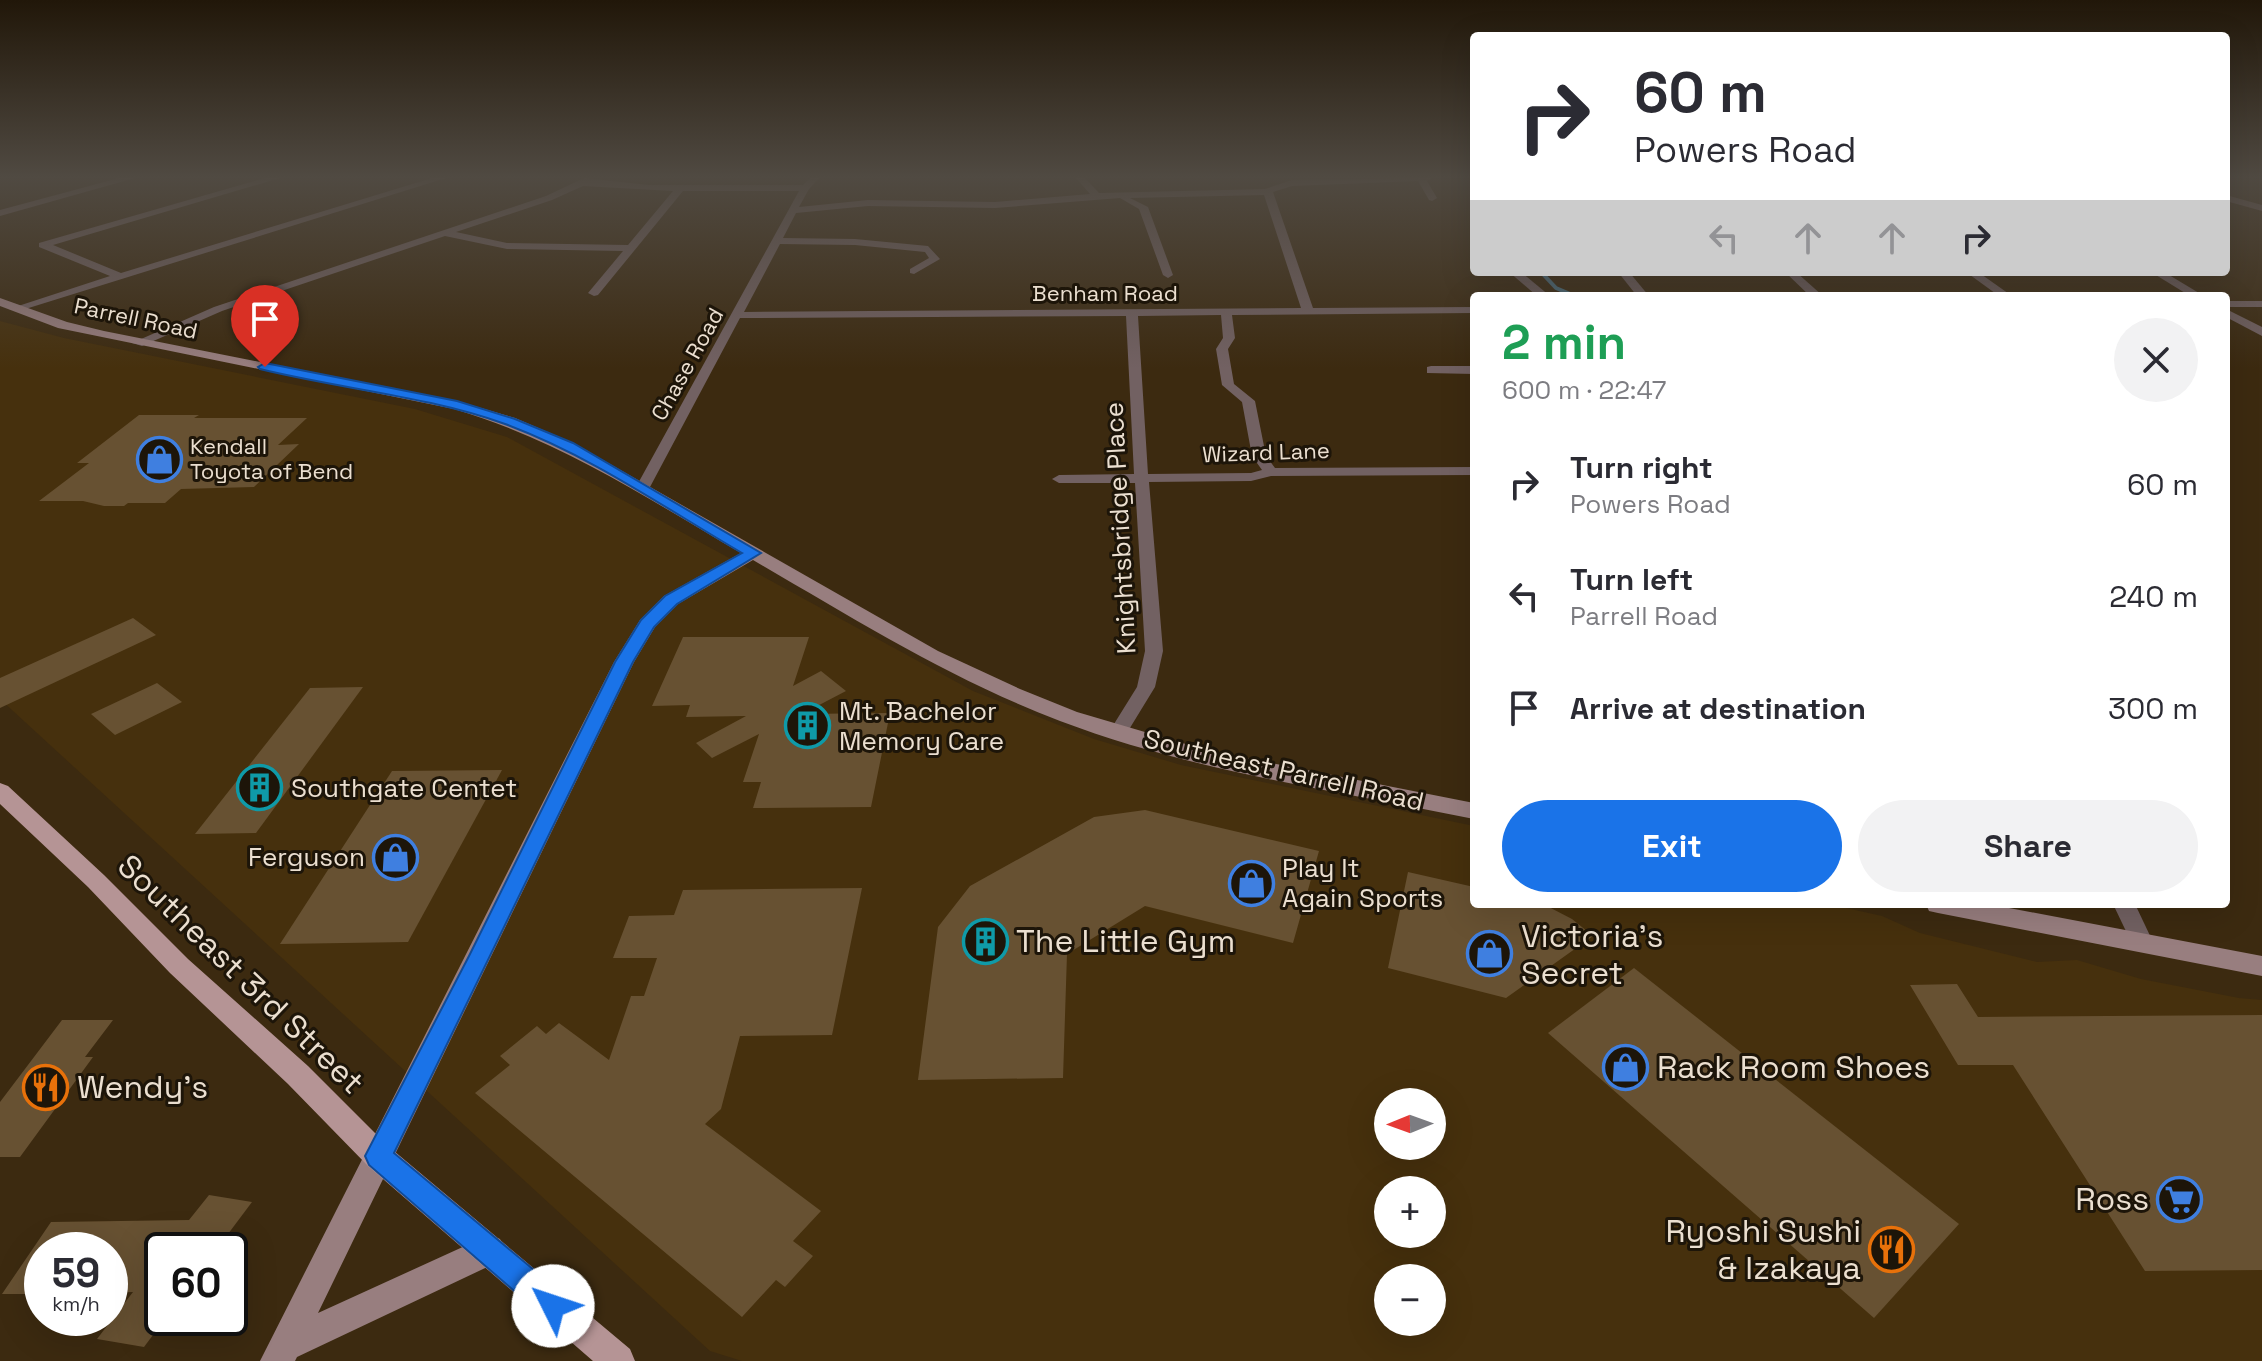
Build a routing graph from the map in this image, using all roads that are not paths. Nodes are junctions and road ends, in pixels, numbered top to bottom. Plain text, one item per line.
1 (776, 241) edge
2 (55, 242) edge
3 (233, 242) edge
4 (419, 242) edge
5 (485, 242) edge
6 (635, 242) edge
7 (817, 242) edge
8 (1156, 242) edge
9 (1287, 242) edge
10 (629, 248) junction
11 (914, 271) dead end
12 (1168, 275) dead end
13 (118, 276) junction
14 (1519, 276) edge
15 (1626, 276) edge
16 (1794, 276) edge
17 (1977, 276) edge
18 (2163, 276) edge
19 (1539, 292) edge
20 (1640, 292) edge
21 (1812, 292) edge
22 (2000, 292) edge
23 (2191, 292) edge
24 (594, 293) dead end
25 (2230, 304) edge
26 (2262, 304) edge
27 (7, 306) edge
28 (1470, 310) edge
29 (1308, 311) junction
30 (1226, 312) junction
31 (1132, 313) junction
32 (2230, 314) edge
33 (737, 315) junction
34 (2262, 332) edge
35 (138, 343) junction
36 (1431, 370) dead end
37 (1470, 370) edge
38 (1470, 471) edge
39 (1271, 472) junction
40 (1142, 478) junction
41 (1059, 479) dead end
42 (643, 487) junction
43 (753, 553) junction
44 (1118, 732) junction
45 (0, 791) edge
46 (1470, 810) edge
47 (1959, 908) edge
48 (2126, 908) edge
49 (2142, 942) junction
50 (2262, 966) edge
51 (378, 1156) junction
52 (489, 1250) junction
53 (281, 1353) edge
54 (618, 1361) edge

1 - 33 street, Chase Road
2 - 13 street
3 - 13 street
4 - 35 street
5 - 10 street
6 - 10 street
7 - 11 street
8 - 12 street
9 - 29 street
10 - 24 street
13 - 27 street
14 - 19 street
15 - 20 street
16 - 21 street
17 - 22 street
18 - 23 street
25 - 26 street
27 - 35 street, Parrell Road
28 - 29 street, Benham Road
29 - 30 street, Benham Road
30 - 31 street, Benham Road
30 - 39 street
31 - 33 street, Benham Road
31 - 40 street, Knightsbridge Place
32 - 34 street
33 - 42 street, Chase Road
35 - 42 street, Parrell Road
36 - 37 street
38 - 39 street, Wizard Lane
39 - 40 street, Wizard Lane
40 - 41 street, Wizard Lane
40 - 44 street, Knightsbridge Place
42 - 43 street, Parrell Road
43 - 44 street, Southeast Parrell Road
43 - 51 street
44 - 46 street, Southeast Parrell Road
45 - 51 main road, Southeast 3rd Street
47 - 49 street
48 - 49 street
49 - 50 street
51 - 52 main road, Southeast 3rd Street
51 - 53 street
52 - 53 street
52 - 54 main road, Southeast 3rd Street

